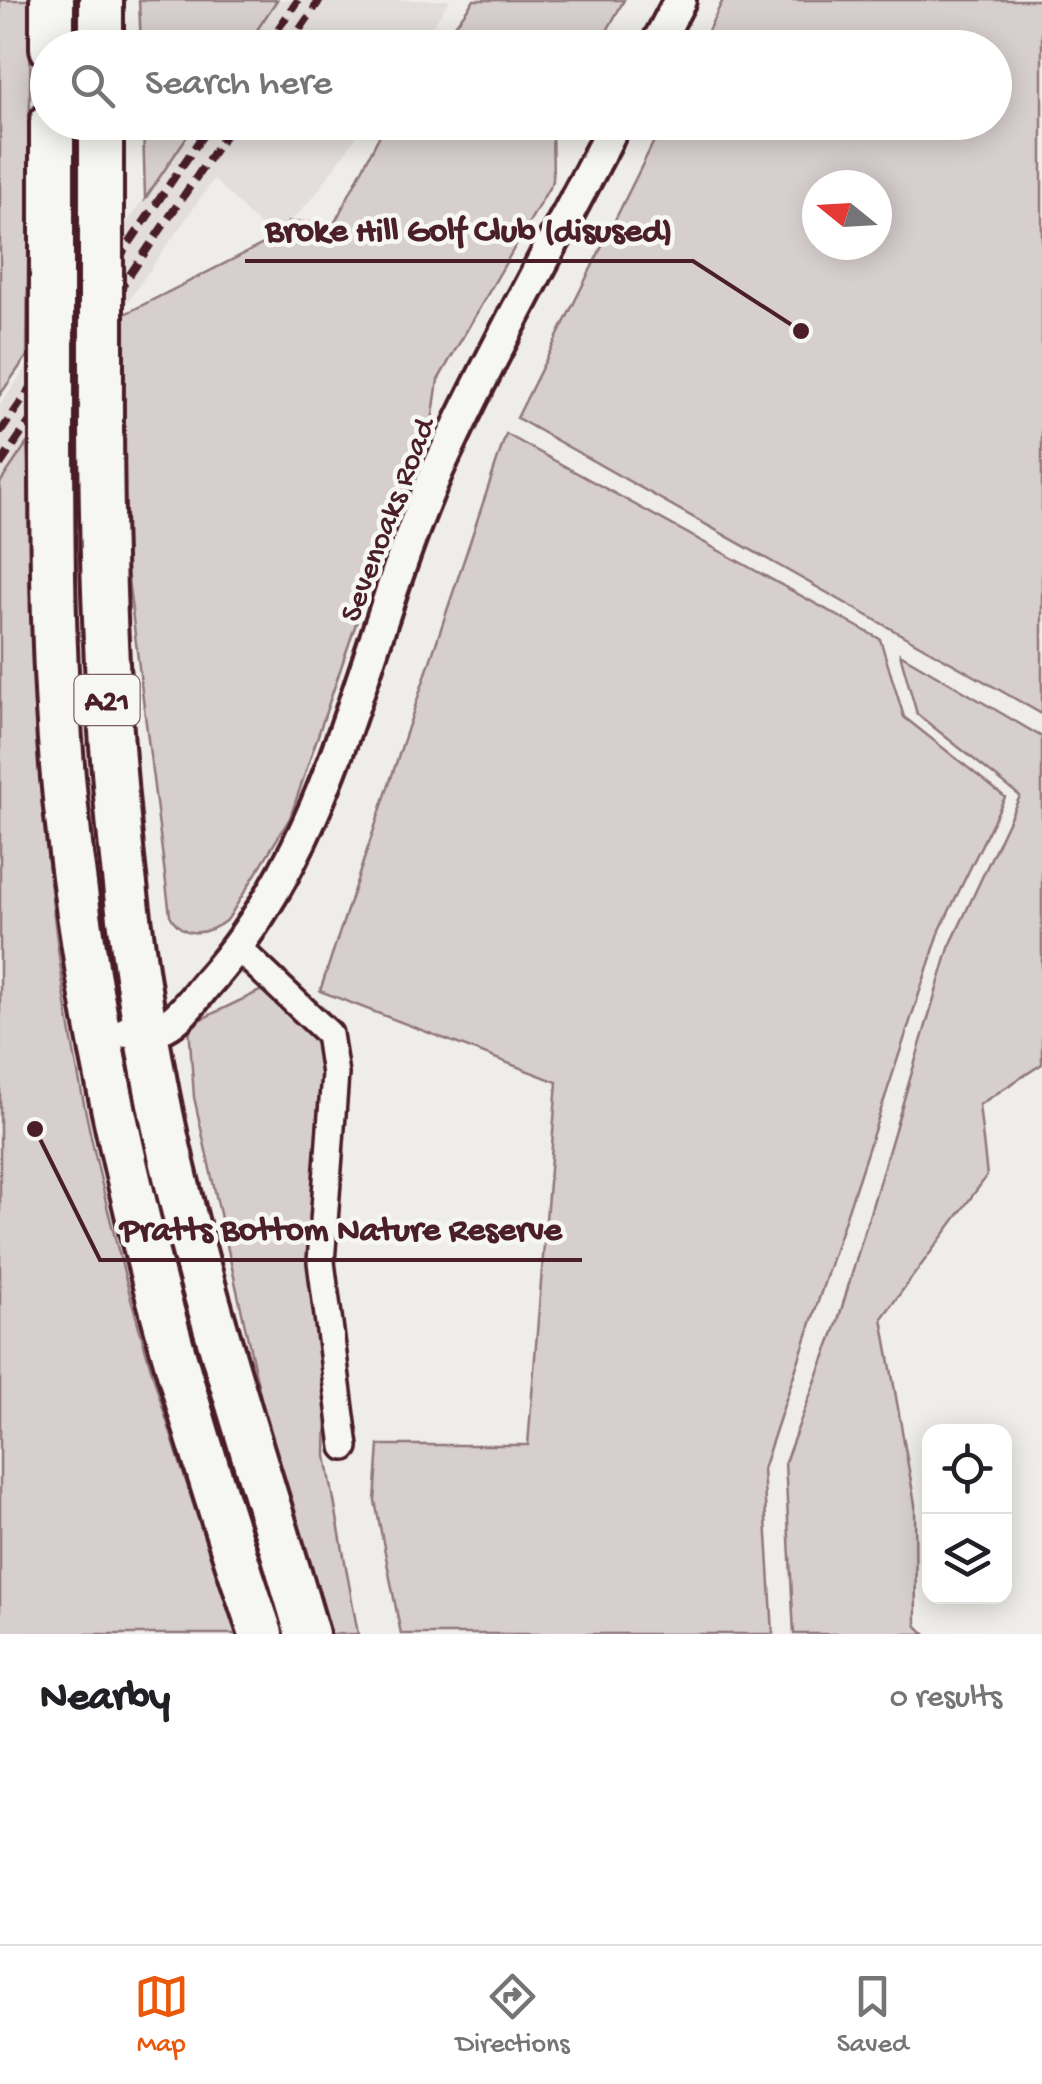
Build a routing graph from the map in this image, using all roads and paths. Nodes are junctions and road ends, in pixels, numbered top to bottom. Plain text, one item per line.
1 (52, 0) edge
2 (101, 0) edge
3 (680, 0) edge
4 (52, 30) edge
5 (101, 30) edge
6 (664, 30) edge
7 (52, 140) edge
8 (101, 140) edge
9 (606, 140) edge
10 (237, 947) junction
11 (145, 1029) junction
12 (106, 1073) junction
13 (345, 1448) dead end
14 (261, 1634) edge
15 (307, 1634) edge

1 - 4 highway
2 - 5 highway
3 - 6 street
7 - 12 highway, A21, bridge
8 - 11 highway, A21, bridge
9 - 10 street, Sevenoaks Road
10 - 11 street, Sevenoaks Road
10 - 13 street
11 - 12 street, Sevenoaks Road
11 - 15 highway, A21
12 - 14 highway, A21

